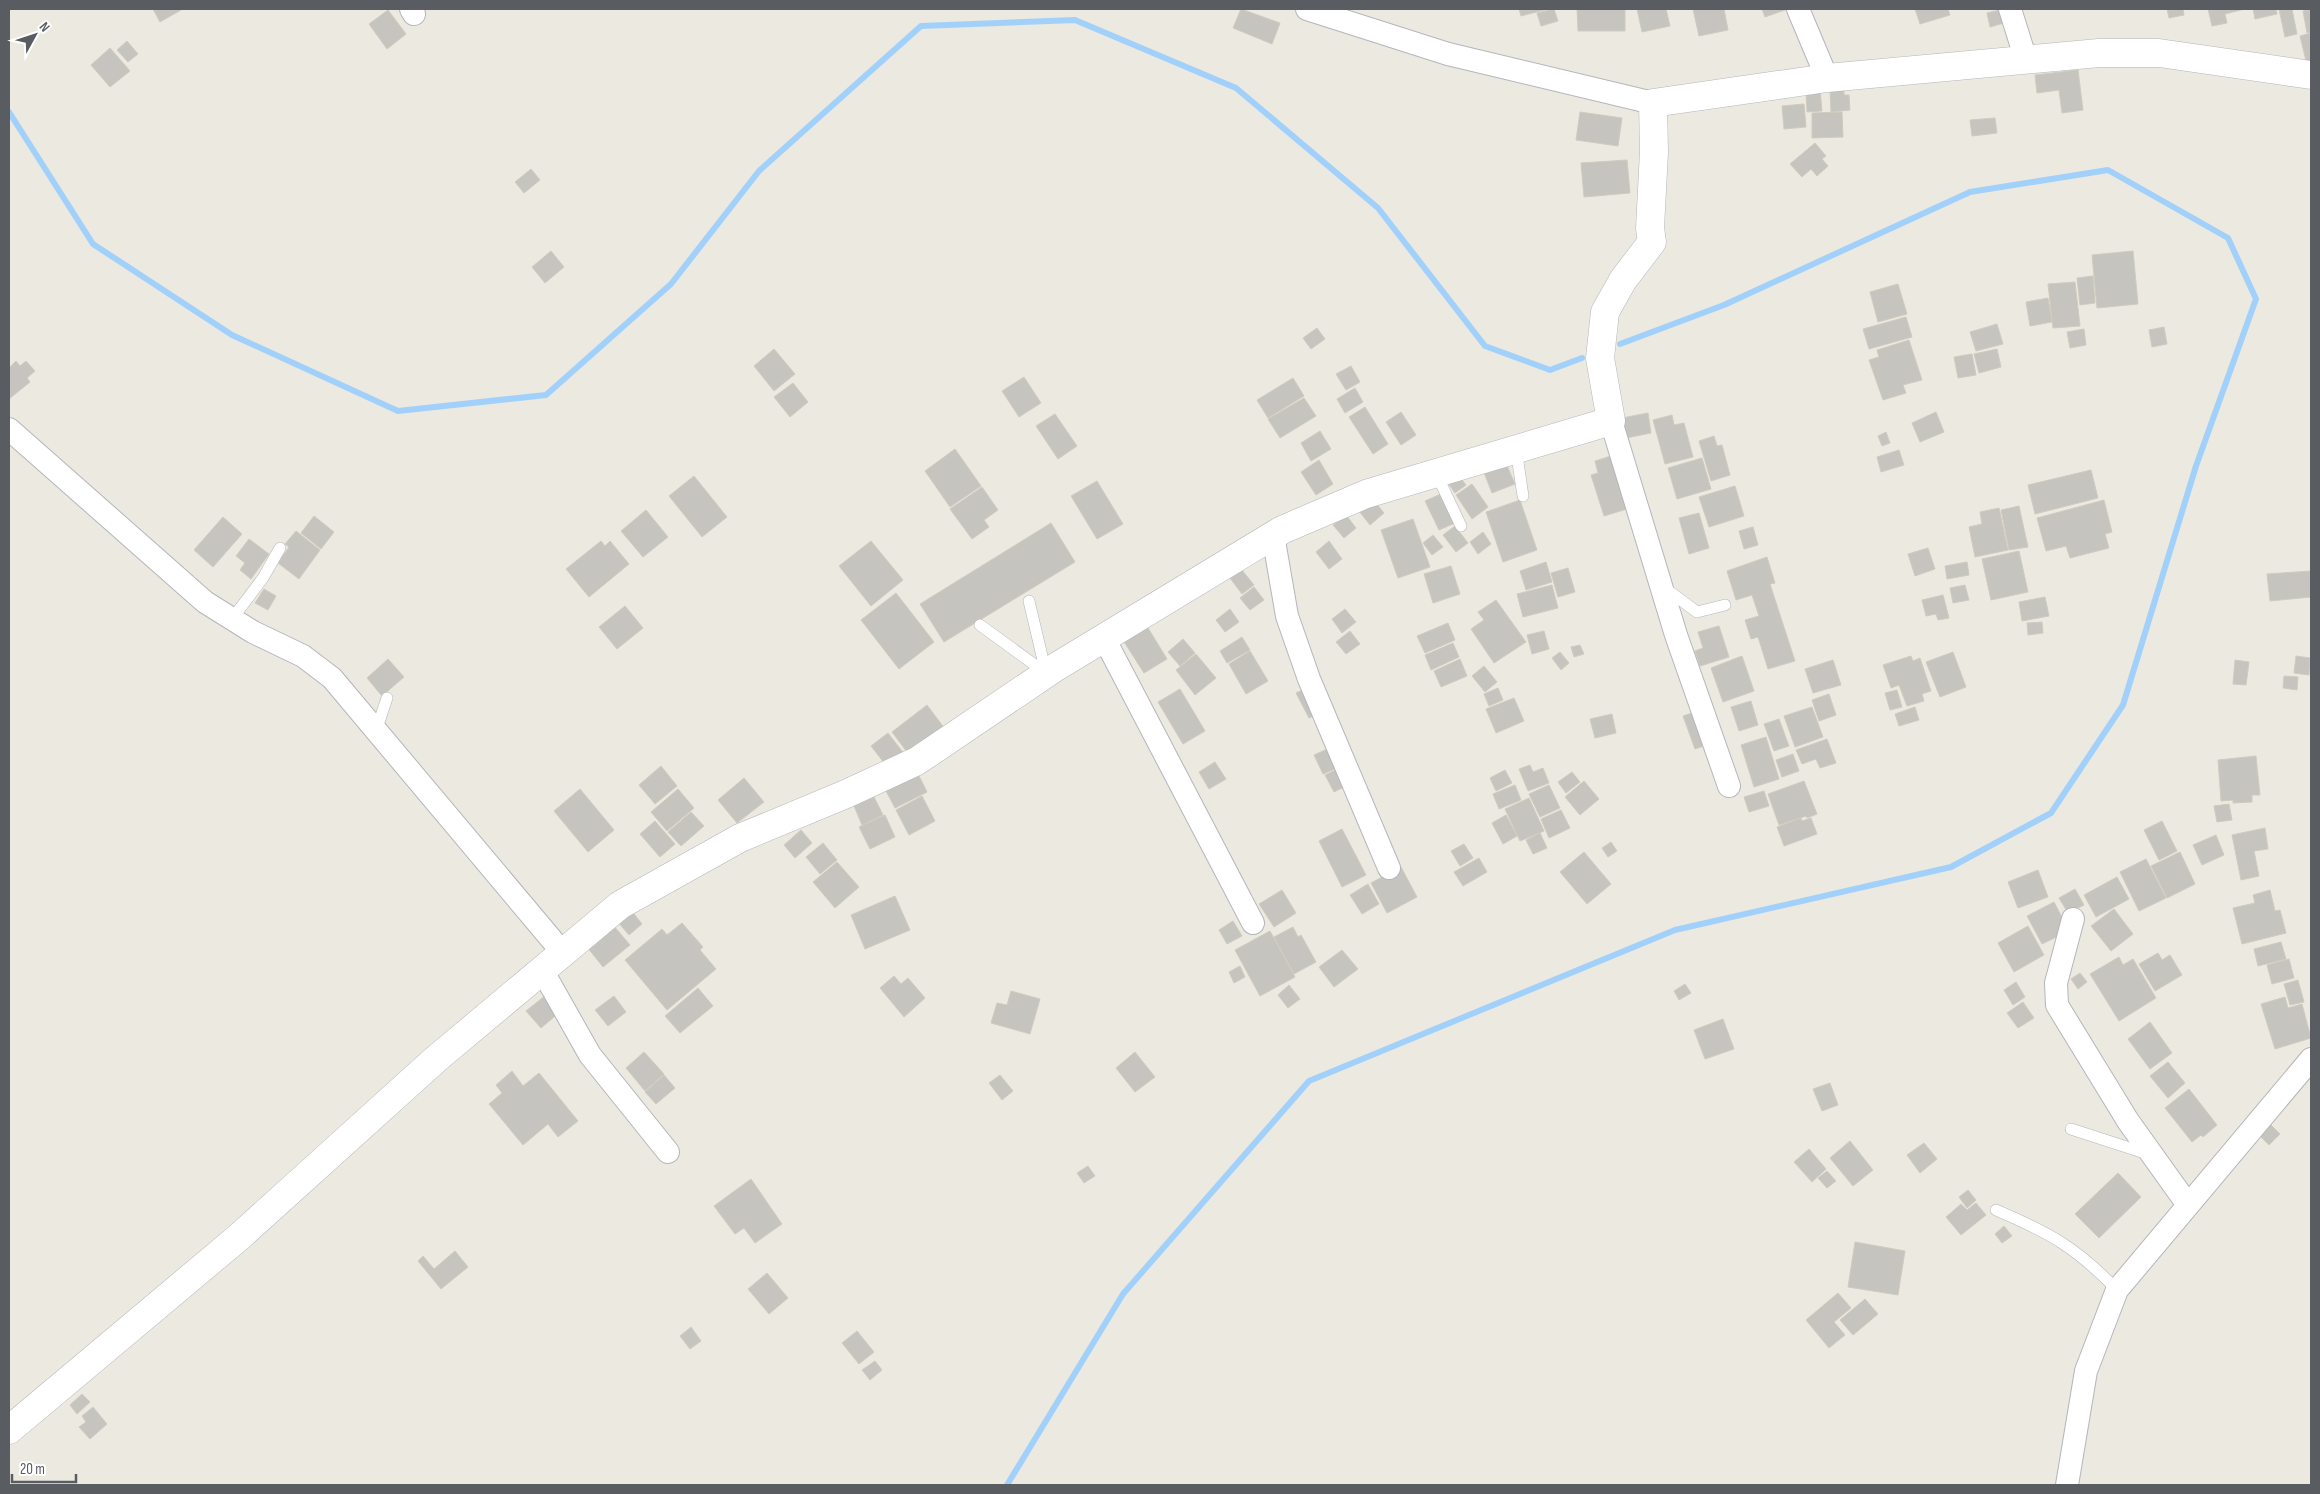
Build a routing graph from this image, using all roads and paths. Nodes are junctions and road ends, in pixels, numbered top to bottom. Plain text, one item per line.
1 (1307, 9) edge
2 (1798, 9) edge
3 (2010, 9) edge
4 (2026, 60) junction
5 (2311, 75) edge
6 (1827, 78) junction
7 (1653, 103) junction
8 (1609, 411) junction
9 (9, 429) edge
10 (1516, 449) junction
11 (1435, 472) junction
12 (1523, 496) dead end
13 (1461, 526) dead end
14 (1273, 535) junction
15 (280, 548) dead end
16 (1661, 584) junction
17 (1028, 601) dead end
18 (1725, 605) dead end
19 (232, 619) junction
20 (980, 625) dead end
21 (1104, 638) junction
22 (1046, 673) junction
23 (387, 698) dead end
24 (376, 731) junction
25 (1729, 786) dead end
26 (1389, 868) dead end
27 (2073, 919) dead end
28 (1253, 923) dead end
29 (562, 953) junction
30 (542, 970) junction
31 (2311, 1059) edge
32 (2071, 1129) dead end
33 (668, 1152) dead end
34 (2152, 1155) junction
35 (2188, 1205) junction
36 (1996, 1210) dead end
37 (2117, 1290) junction
38 (9, 1430) edge
39 (2067, 1485) edge

1 - 7 street
2 - 6 street
3 - 4 street
4 - 5 street
4 - 6 street
6 - 7 street
7 - 8 street
8 - 10 street
8 - 16 street
9 - 19 street
10 - 11 street
10 - 12 lane
11 - 13 lane
11 - 14 street
14 - 21 street
14 - 26 street
15 - 19 lane
16 - 18 lane
16 - 25 street
17 - 22 lane
19 - 24 street
20 - 22 lane
21 - 22 street
21 - 28 street
22 - 29 street
23 - 24 lane
24 - 29 street
27 - 34 street
29 - 30 street
30 - 33 street
30 - 38 street
31 - 35 street
32 - 34 lane
34 - 35 street
35 - 37 street
36 - 37 lane
37 - 39 street

